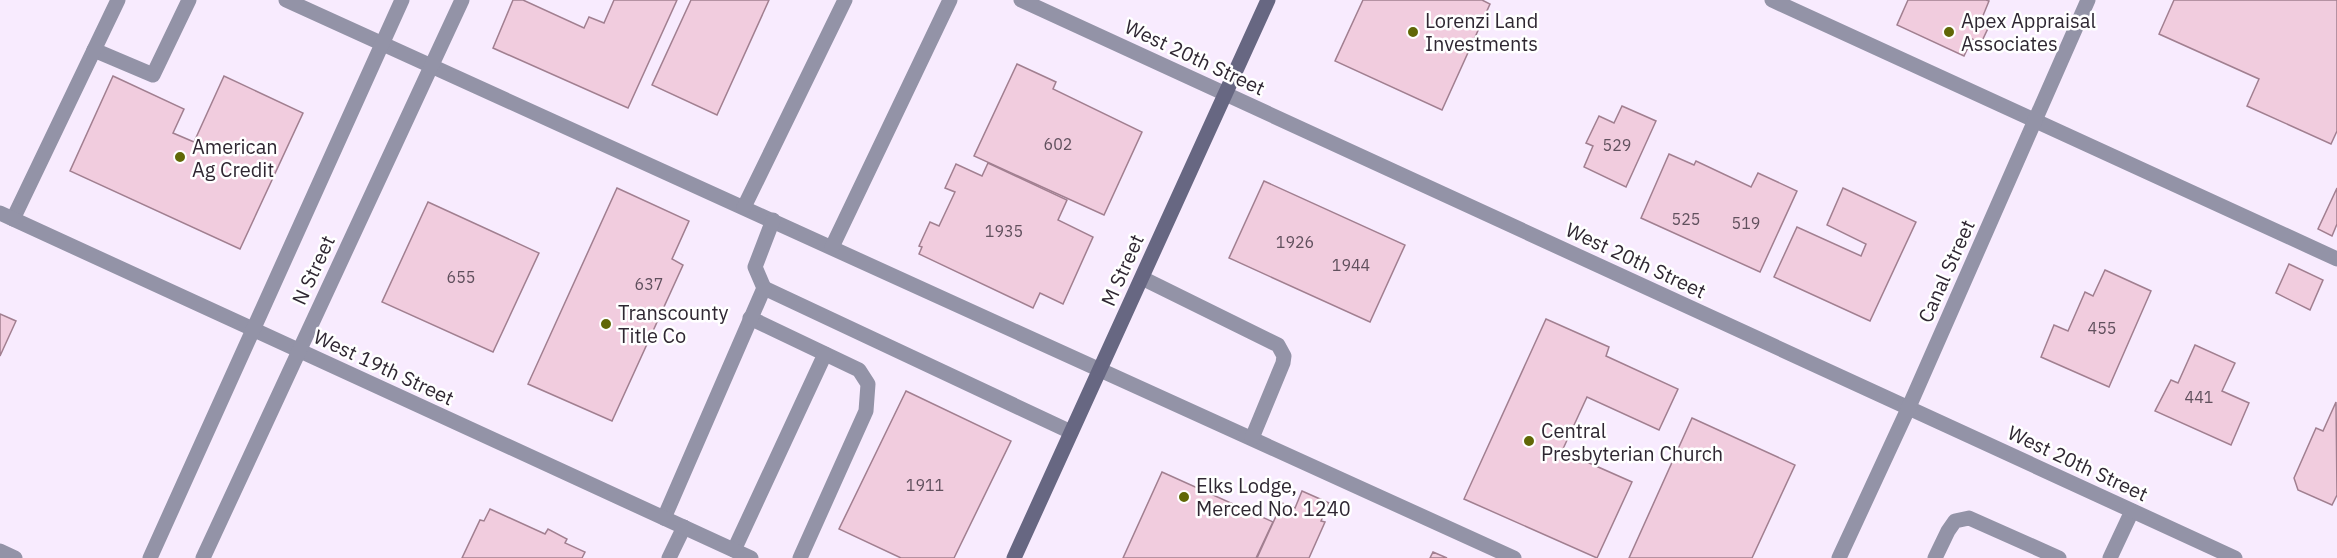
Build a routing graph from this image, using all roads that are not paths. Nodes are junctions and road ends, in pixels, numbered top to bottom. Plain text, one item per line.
1 (118, 0) edge
2 (189, 0) edge
3 (286, 0) edge
4 (402, 0) edge
5 (462, 0) edge
6 (845, 0) edge
7 (950, 0) edge
8 (1021, 0) edge
9 (1268, 0) edge
10 (1772, 0) edge
11 (2088, 0) edge
12 (382, 44) junction
13 (94, 50) junction
14 (432, 66) junction
15 (1225, 94) junction
16 (2036, 120) junction
17 (744, 207) junction
18 (7, 216) edge
19 (772, 220) junction
20 (832, 248) junction
21 (2337, 259) edge
22 (1142, 278) junction
23 (764, 288) junction
24 (750, 318) junction
25 (254, 330) junction
26 (298, 351) junction
27 (825, 354) junction
28 (1100, 369) junction
29 (1908, 409) junction
30 (1071, 432) junction
31 (1252, 438) junction
32 (2132, 511) junction
33 (664, 518) junction
34 (684, 527) junction
35 (734, 550) junction
36 (0, 551) edge
37 (2026, 551) edge
38 (15, 558) edge
39 (150, 558) edge
40 (202, 558) edge
41 (669, 558) edge
42 (752, 558) edge
43 (800, 558) edge
44 (1014, 558) edge
45 (1514, 558) edge
46 (1839, 558) edge
47 (1935, 558) edge
48 (2059, 558) edge
49 (2110, 558) edge
50 (2235, 558) edge

1 - 13 street
2 - 13 street
3 - 12 street
4 - 12 street, N Street
5 - 14 street, N Street
6 - 17 street
7 - 20 street
8 - 15 street, West 20th Street
9 - 15 street, M Street
10 - 16 street
11 - 16 street, Canal Street
12 - 14 street
12 - 25 street, N Street
13 - 18 street
14 - 17 street
14 - 26 street, N Street
15 - 22 street, M Street
15 - 29 street, West 20th Street
16 - 21 street
16 - 29 street, Canal Street
17 - 19 street
18 - 25 street, West 19th Street
19 - 20 street
19 - 23 street
20 - 28 street
22 - 28 street, M Street
22 - 31 street
23 - 24 street
23 - 30 street
24 - 27 street
24 - 33 street
25 - 26 street, West 19th Street
25 - 39 street, N Street
26 - 33 street, West 19th Street
26 - 40 street, N Street
27 - 35 street
27 - 43 street
28 - 30 street, M Street
28 - 31 street
29 - 32 street, West 20th Street
29 - 46 street, Canal Street
30 - 44 street, M Street
31 - 45 street
32 - 49 street
32 - 50 street, West 20th Street
33 - 34 street, West 19th Street
34 - 35 street, West 19th Street
34 - 41 street
35 - 42 street, West 19th Street
36 - 38 street
37 - 47 street
37 - 48 street

